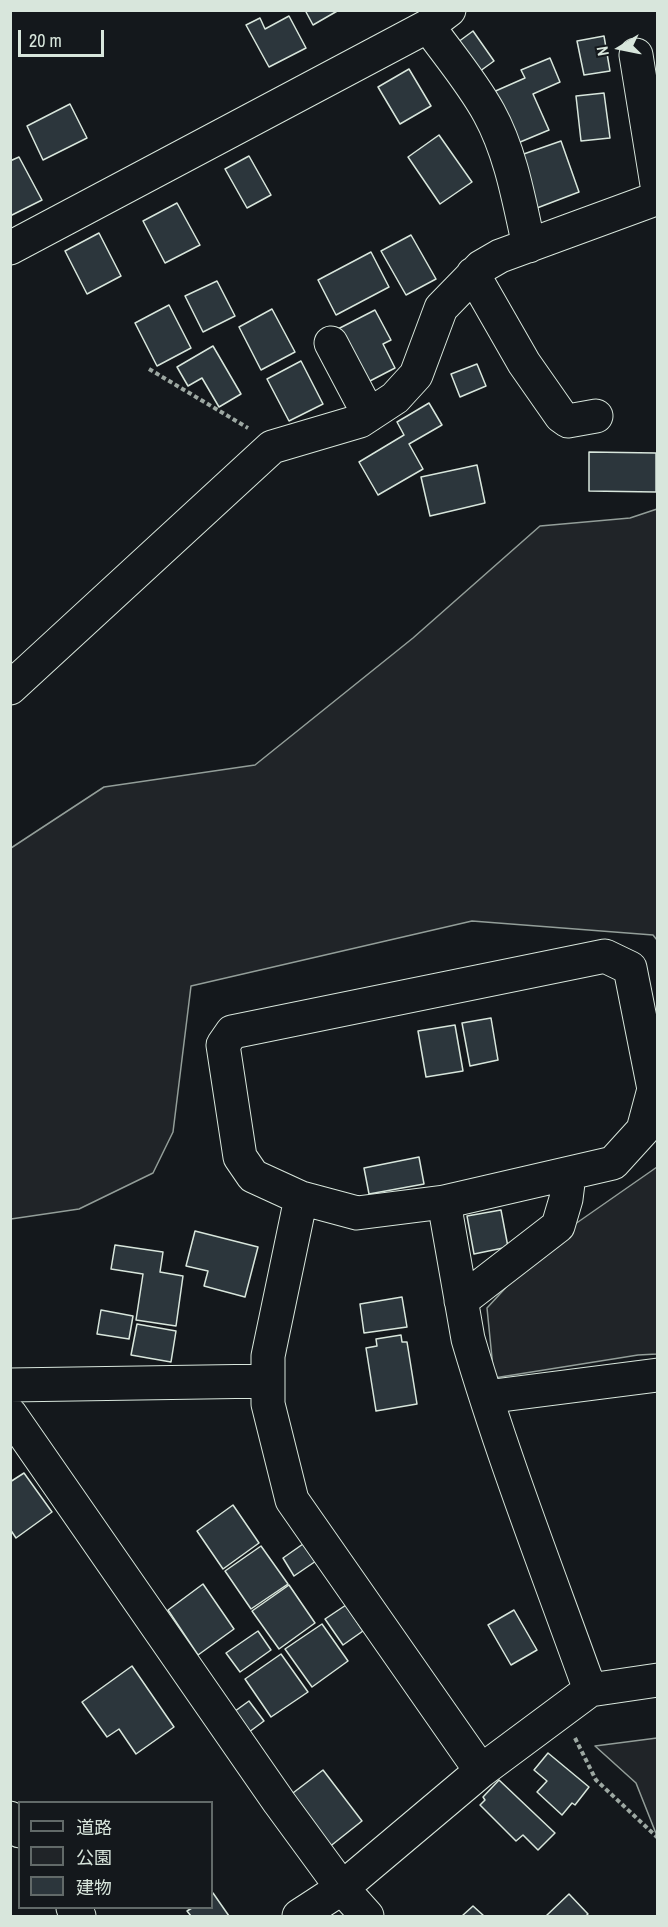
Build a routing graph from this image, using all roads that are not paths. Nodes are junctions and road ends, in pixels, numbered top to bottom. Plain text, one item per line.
1 (438, 18) edge
2 (636, 55) dead end
3 (657, 191) edge
4 (657, 198) edge
5 (529, 246) junction
6 (10, 248) edge
7 (473, 274) junction
8 (331, 343) dead end
9 (369, 415) junction
10 (596, 416) dead end
11 (10, 688) edge
12 (569, 1175) junction
13 (301, 1198) junction
14 (444, 1202) junction
15 (461, 1300) junction
16 (657, 1375) edge
17 (268, 1381) junction
18 (10, 1386) edge
19 (486, 1396) junction
20 (10, 1414) edge
21 (657, 1680) edge
22 (590, 1690) junction
23 (481, 1771) junction
24 (342, 1888) junction
25 (299, 1917) edge
26 (367, 1917) edge

1 - 5 main road
1 - 6 main road
2 - 3 main road
4 - 5 main road
5 - 7 main road
7 - 9 main road
7 - 10 main road
8 - 9 main road
9 - 11 main road
12 - 13 main road
12 - 14 main road
12 - 15 main road
13 - 14 main road
13 - 17 main road
14 - 15 main road
15 - 19 main road
16 - 19 main road
17 - 18 main road
17 - 23 main road
19 - 22 main road
20 - 24 main road
21 - 22 main road
22 - 23 main road
23 - 24 main road
24 - 25 main road
24 - 26 main road

